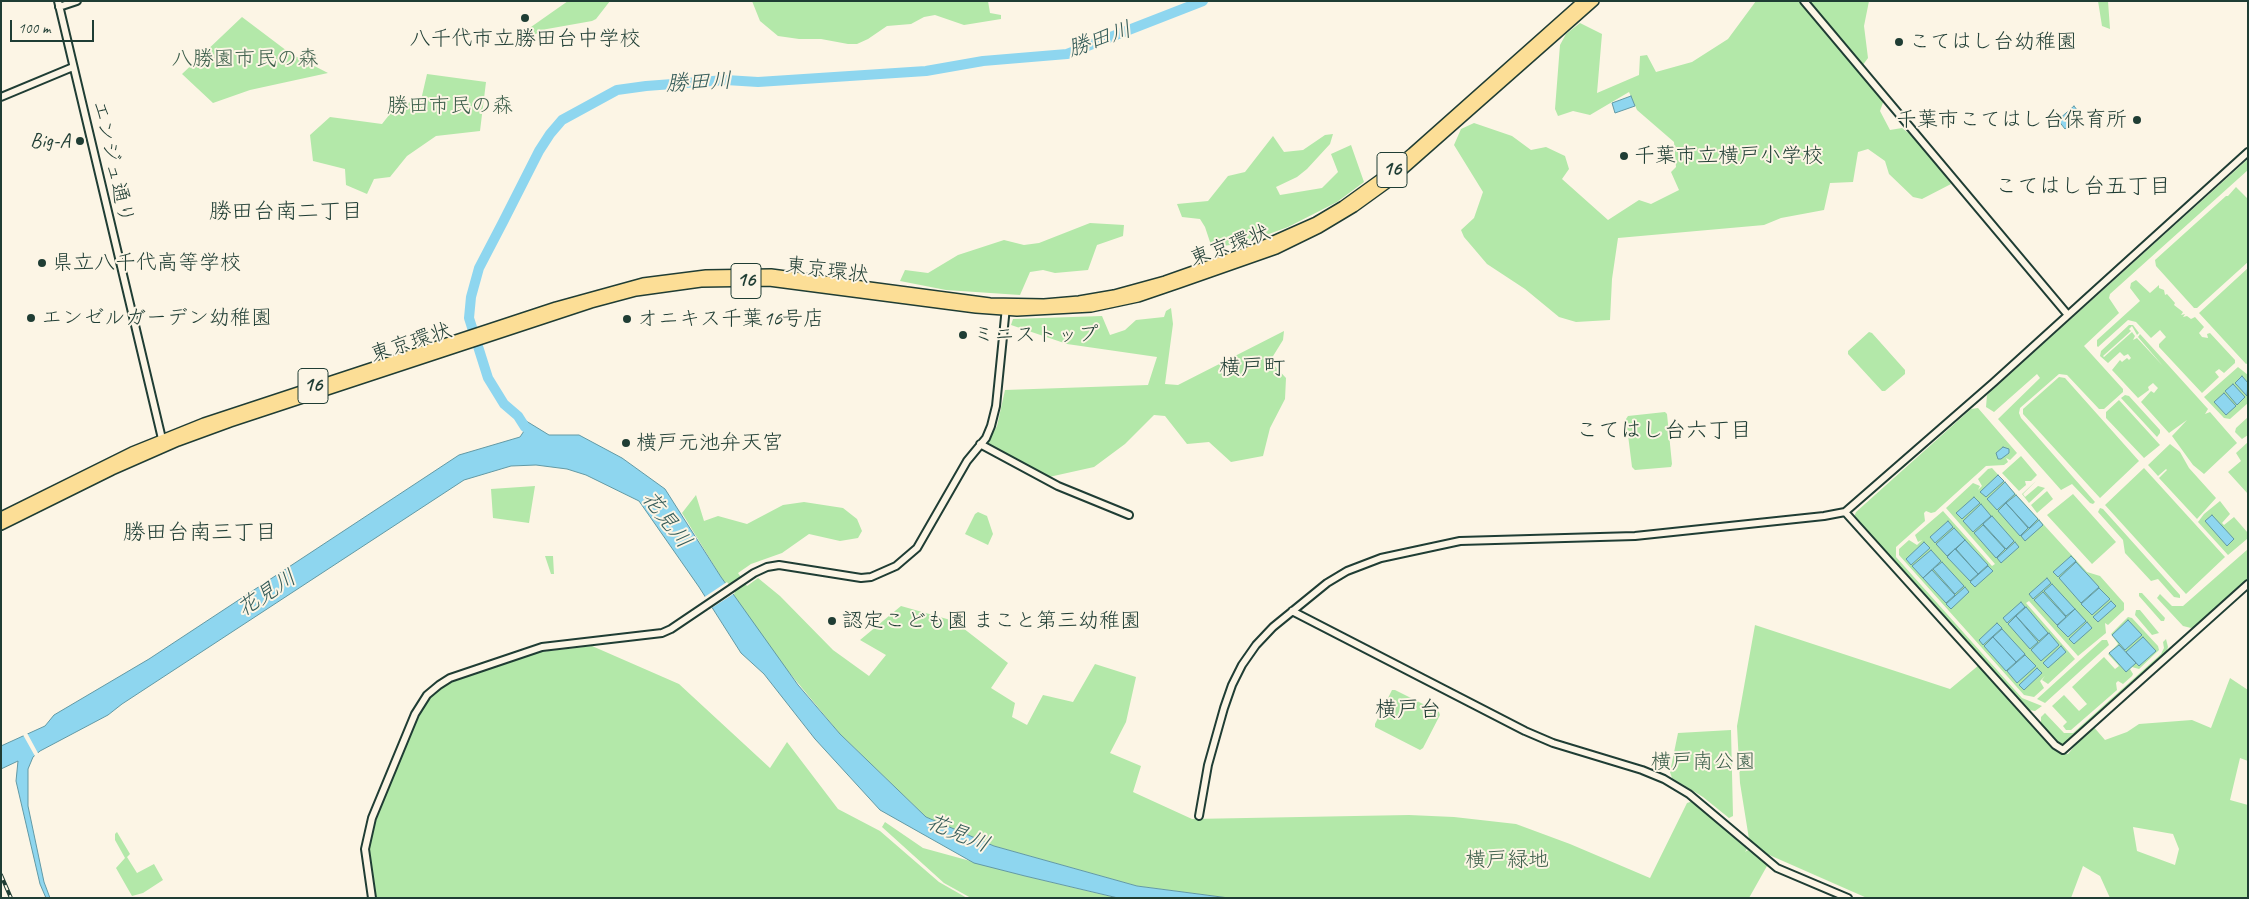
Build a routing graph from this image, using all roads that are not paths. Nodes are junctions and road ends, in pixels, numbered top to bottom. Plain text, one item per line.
1 (77, 1) edge
2 (1584, 1) edge
3 (1594, 1) edge
4 (1804, 1) edge
5 (58, 4) edge
6 (73, 68) junction
7 (1, 97) edge
8 (2248, 152) edge
9 (1006, 307) junction
10 (2068, 316) junction
11 (163, 443) junction
12 (980, 444) junction
13 (1845, 512) junction
14 (1129, 514) dead end
15 (1, 517) edge
16 (1, 525) edge
17 (2248, 584) edge
18 (1292, 611) junction
19 (1199, 816) dead end
20 (372, 898) edge
21 (1848, 898) edge

1 - 5 street
2 - 9 highway, 東京環状 / 16
3 - 9 highway, 東京環状 / 16
4 - 10 street
5 - 6 street, エンジュ通り
6 - 7 street
6 - 11 street, エンジュ通り
8 - 10 street
9 - 11 highway, 東京環状 / 16
9 - 12 street
10 - 13 street
11 - 15 highway, 東京環状 / 16
11 - 16 highway, 東京環状 / 16
12 - 14 street
12 - 20 street
13 - 17 street
13 - 18 street
18 - 19 street
18 - 21 street

